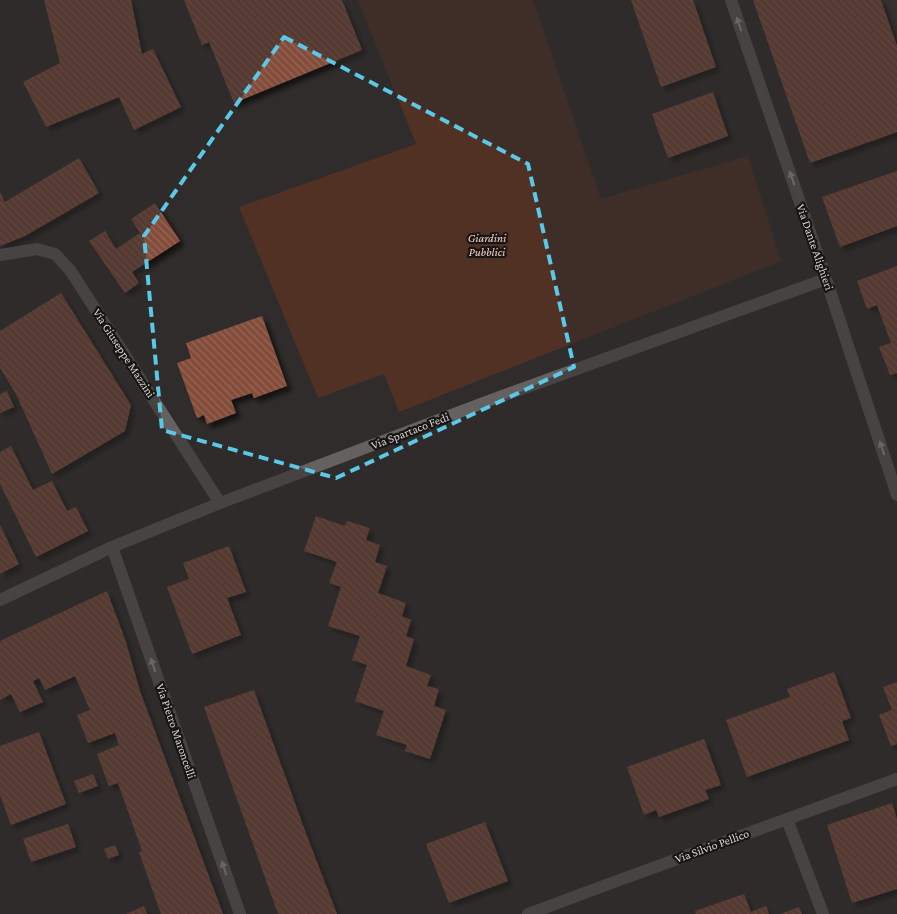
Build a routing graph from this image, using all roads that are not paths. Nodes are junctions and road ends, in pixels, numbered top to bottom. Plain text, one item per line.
1 (730, 0) edge
2 (0, 255) edge
3 (826, 279) junction
4 (897, 495) edge
5 (220, 502) junction
6 (112, 547) junction
7 (0, 600) edge
8 (897, 779) edge
9 (787, 819) junction
10 (240, 914) edge
11 (528, 914) edge
12 (823, 914) edge

3 -> 1 street, Via Dante Alighieri
2 - 5 street, Via Giuseppe Mazzini
4 -> 3 street, Via Dante Alighieri
3 - 5 street, Via Spartaco Fedi
5 - 6 street, Via Spartaco Fedi
6 - 7 street, Via Spartaco Fedi
10 -> 6 street, Via Pietro Maroncelli
8 - 9 street, Via Silvio Pellico
9 - 11 street, Via Silvio Pellico
9 - 12 street

